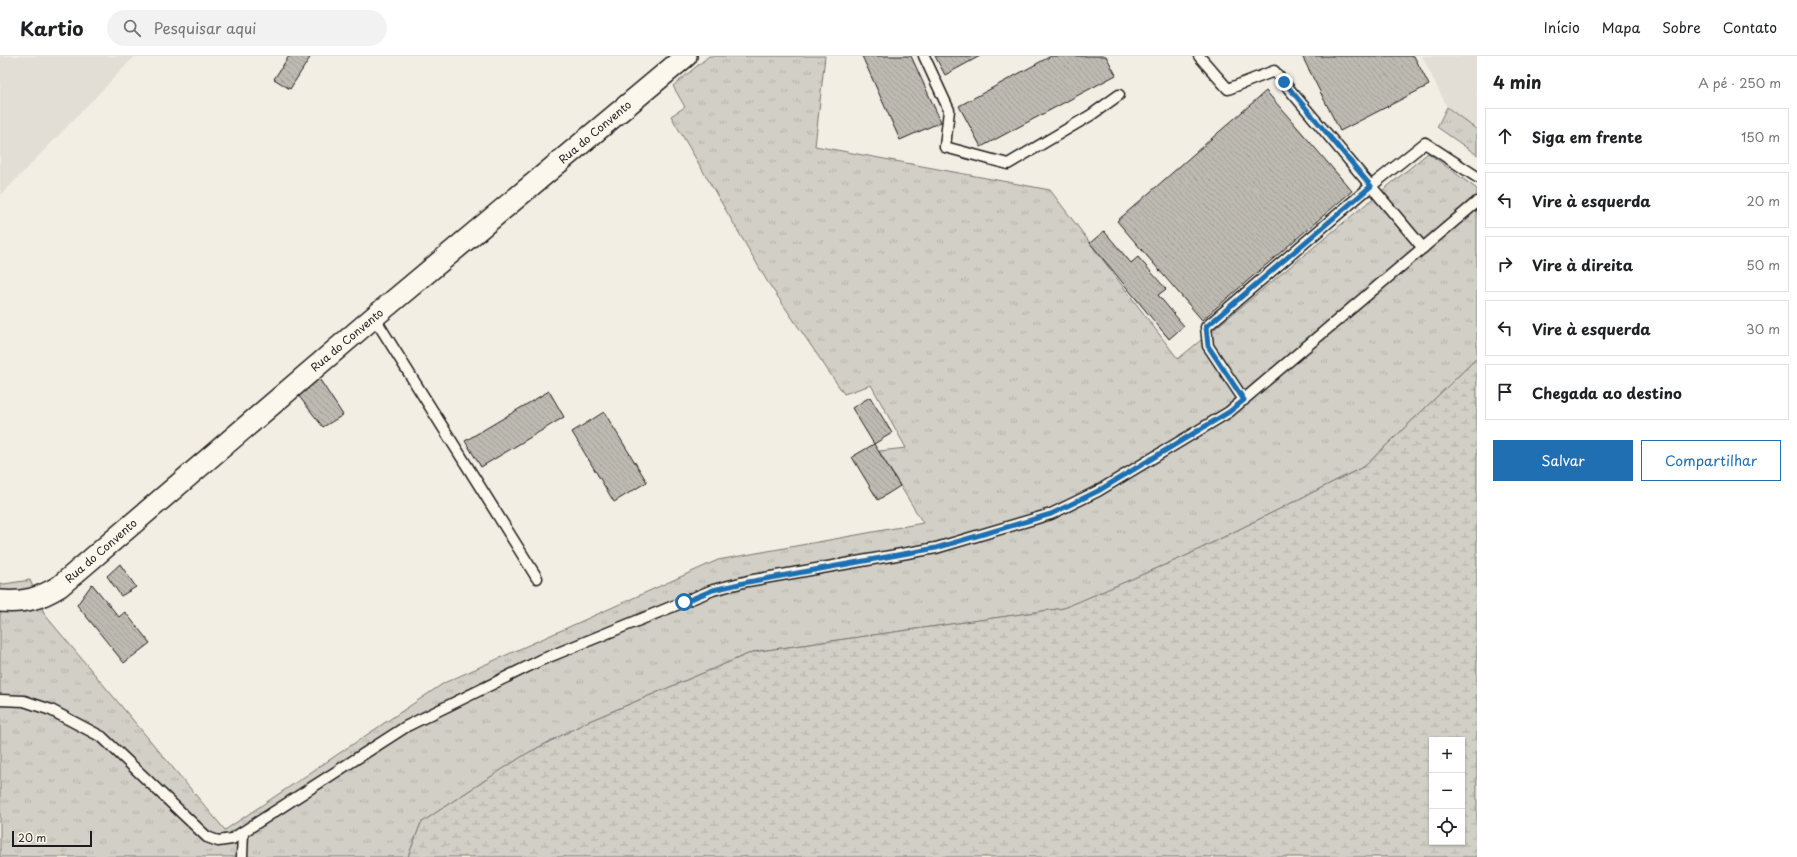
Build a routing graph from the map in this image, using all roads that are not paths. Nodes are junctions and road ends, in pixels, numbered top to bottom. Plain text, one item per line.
1 (686, 56) edge
2 (924, 56) edge
3 (1199, 56) edge
4 (1119, 94) dead end
5 (1477, 177) edge
6 (1371, 186) junction
7 (1477, 202) edge
8 (1423, 248) junction
9 (374, 317) junction
10 (1244, 400) junction
11 (538, 578) dead end
12 (0, 601) edge
13 (0, 700) edge
14 (244, 832) junction
15 (242, 857) edge

1 - 9 street, Rua do Convento
2 - 4 lane
3 - 6 lane
5 - 6 lane
6 - 8 lane
6 - 10 lane
7 - 8 lane
8 - 10 lane
9 - 11 lane
9 - 12 street, Rua do Convento
10 - 14 lane
13 - 14 lane
14 - 15 lane

